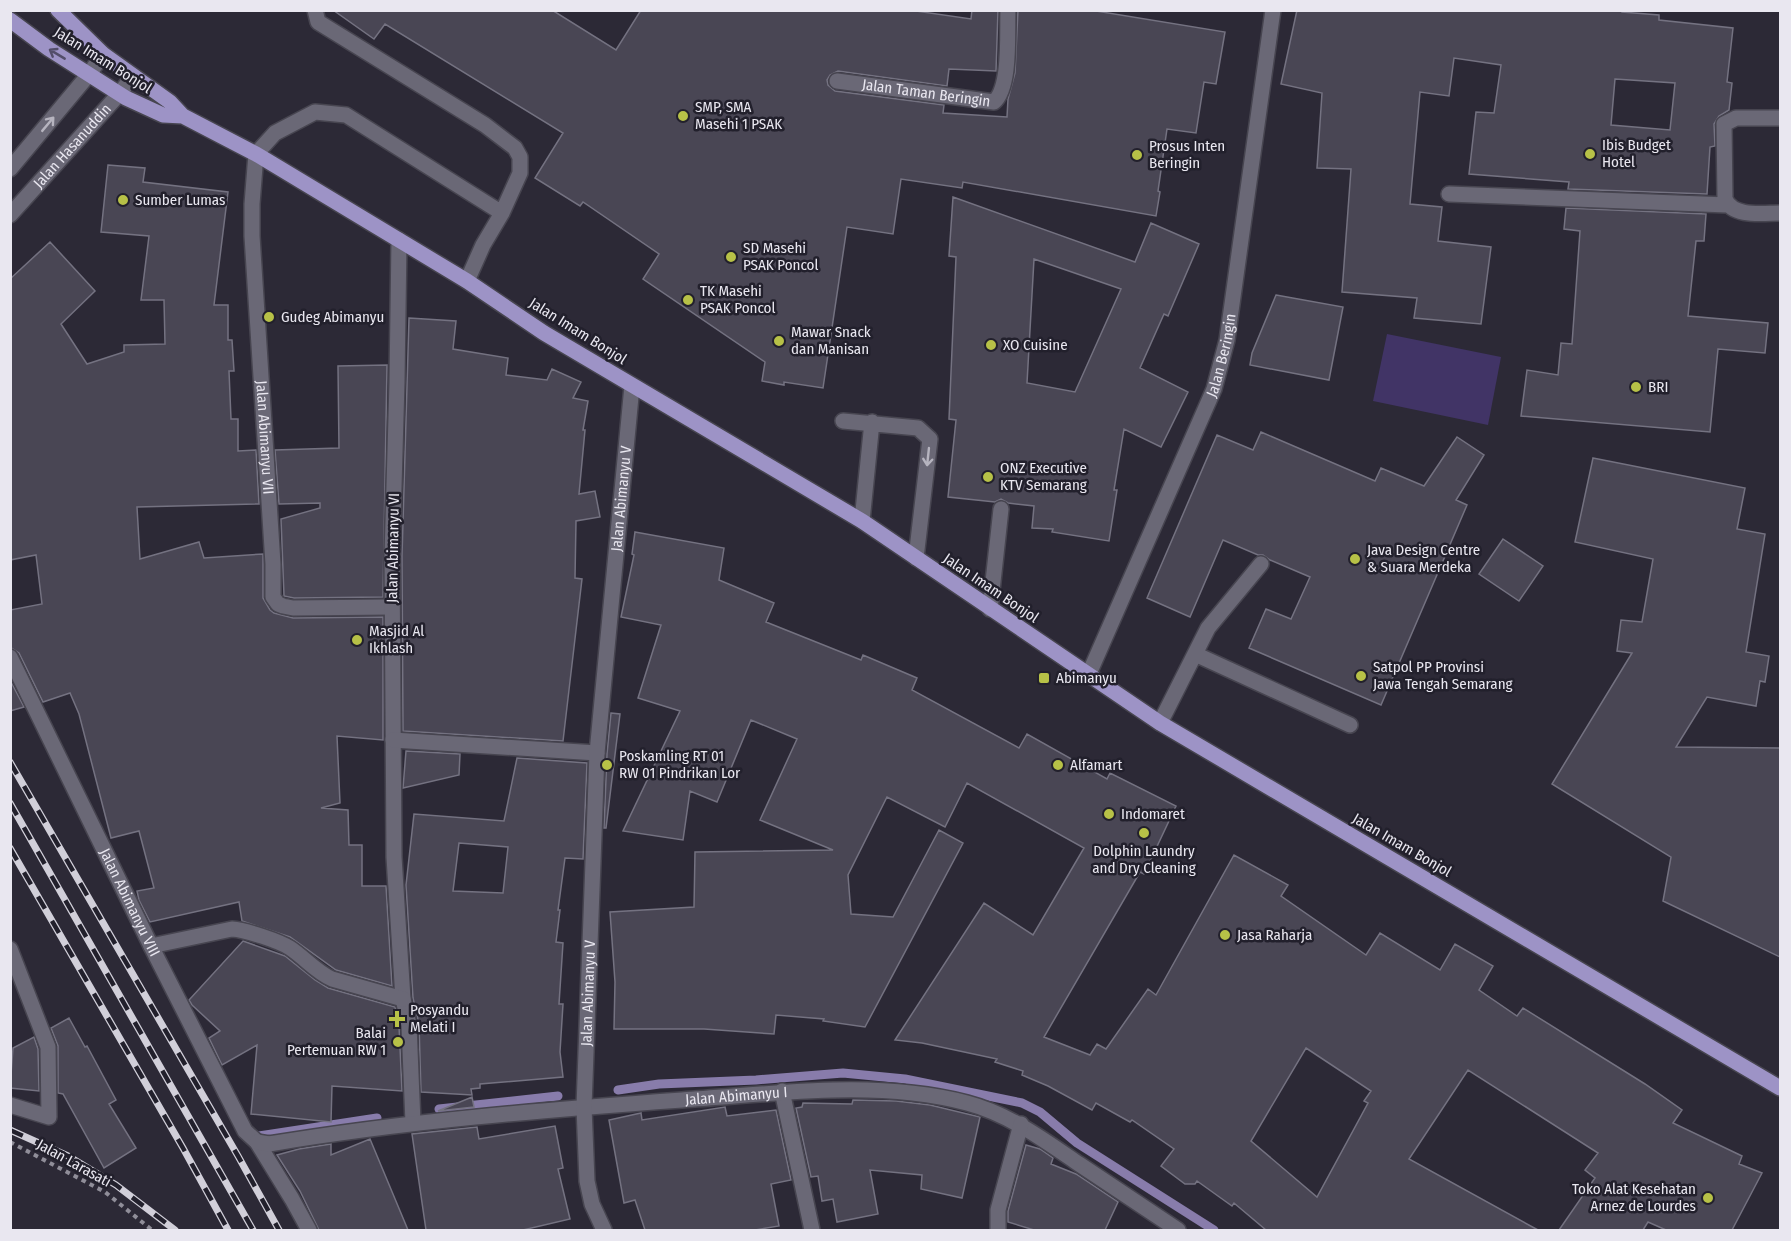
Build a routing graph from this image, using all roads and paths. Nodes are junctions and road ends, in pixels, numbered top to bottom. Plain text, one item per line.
1 (58, 10) edge
2 (315, 10) edge
3 (1008, 10) edge
4 (1273, 10) edge
5 (10, 20) edge
6 (103, 54) junction
7 (90, 73) junction
8 (133, 76) junction
9 (837, 81) dead end
10 (120, 93) junction
11 (183, 116) junction
12 (1780, 118) edge
13 (256, 154) junction
14 (10, 169) edge
15 (1449, 194) dead end
16 (1727, 205) junction
17 (502, 213) junction
18 (1780, 213) edge
19 (10, 215) edge
20 (399, 240) junction
21 (467, 281) junction
22 (632, 386) junction
23 (843, 421) dead end
24 (872, 422) junction
25 (1001, 509) dead end
26 (862, 521) junction
27 (916, 558) junction
28 (1261, 564) dead end
29 (391, 607) junction
30 (990, 609) junction
31 (1195, 654) junction
32 (10, 657) edge
33 (1088, 676) junction
34 (1160, 723) junction
35 (1350, 725) dead end
36 (393, 740) junction
37 (597, 753) junction
38 (152, 946) junction
39 (10, 949) edge
40 (403, 999) junction
41 (1780, 1088) edge
42 (782, 1091) junction
43 (10, 1105) edge
44 (584, 1107) junction
45 (413, 1123) junction
46 (1021, 1124) junction
47 (257, 1142) junction
48 (10, 1143) edge
49 (152, 1230) edge
50 (309, 1230) edge
51 (604, 1230) edge
52 (812, 1230) edge
53 (998, 1230) edge
54 (1178, 1230) edge

1 - 6 main road, Jalan Imam Bonjol
2 - 17 street
3 - 9 street, Jalan Taman Beringin
4 - 33 street, Jalan Beringin
7 -> 5 main road, Jalan Imam Bonjol
6 - 7 street, Jalan Hasanuddin
6 - 8 main road, Jalan Imam Bonjol
7 - 10 main road, Jalan Imam Bonjol
14 -> 7 street, Jalan Hasanuddin
8 - 10 street, Jalan Hasanuddin
8 - 11 main road, Jalan Imam Bonjol
10 - 11 main road, Jalan Imam Bonjol
10 - 19 street, Jalan Hasanuddin
11 - 13 main road, Jalan Imam Bonjol
12 - 16 street
13 - 17 street
13 - 20 main road, Jalan Imam Bonjol
13 - 29 street, Jalan Abimanyu VII
15 - 16 street
16 - 18 street
17 - 21 street
20 - 21 main road, Jalan Imam Bonjol
20 - 29 street, Jalan Abimanyu VI
21 - 22 main road, Jalan Imam Bonjol
22 - 26 main road, Jalan Imam Bonjol
22 - 37 street, Jalan Abimanyu V
23 - 24 street
24 - 26 street
24 -> 27 street
25 - 30 street
26 - 27 main road, Jalan Imam Bonjol
27 - 30 main road, Jalan Imam Bonjol
28 - 31 street
29 - 36 street, Jalan Abimanyu VI
30 - 33 main road, Jalan Imam Bonjol
31 - 34 street
31 - 35 street
32 - 38 street, Jalan Abimanyu VIII
33 - 34 main road, Jalan Imam Bonjol
34 - 41 main road, Jalan Imam Bonjol
36 - 37 street
36 - 40 street, Jalan Abimanyu VI
37 - 44 street, Jalan Abimanyu V
38 - 40 street
38 - 47 street, Jalan Abimanyu VIII
39 - 43 street
40 - 45 street, Jalan Abimanyu VI
42 - 44 street, Jalan Abimanyu I
42 - 46 street, Jalan Abimanyu I
42 - 52 street
44 - 45 street, Jalan Abimanyu I
44 - 51 street, Jalan Abimanyu V
45 - 47 street, Jalan Abimanyu I
46 - 53 street
46 - 54 street, Jalan Abimanyu I
47 - 50 street, Jalan Abimanyu VIII
48 - 49 path, Jalan Larasati

